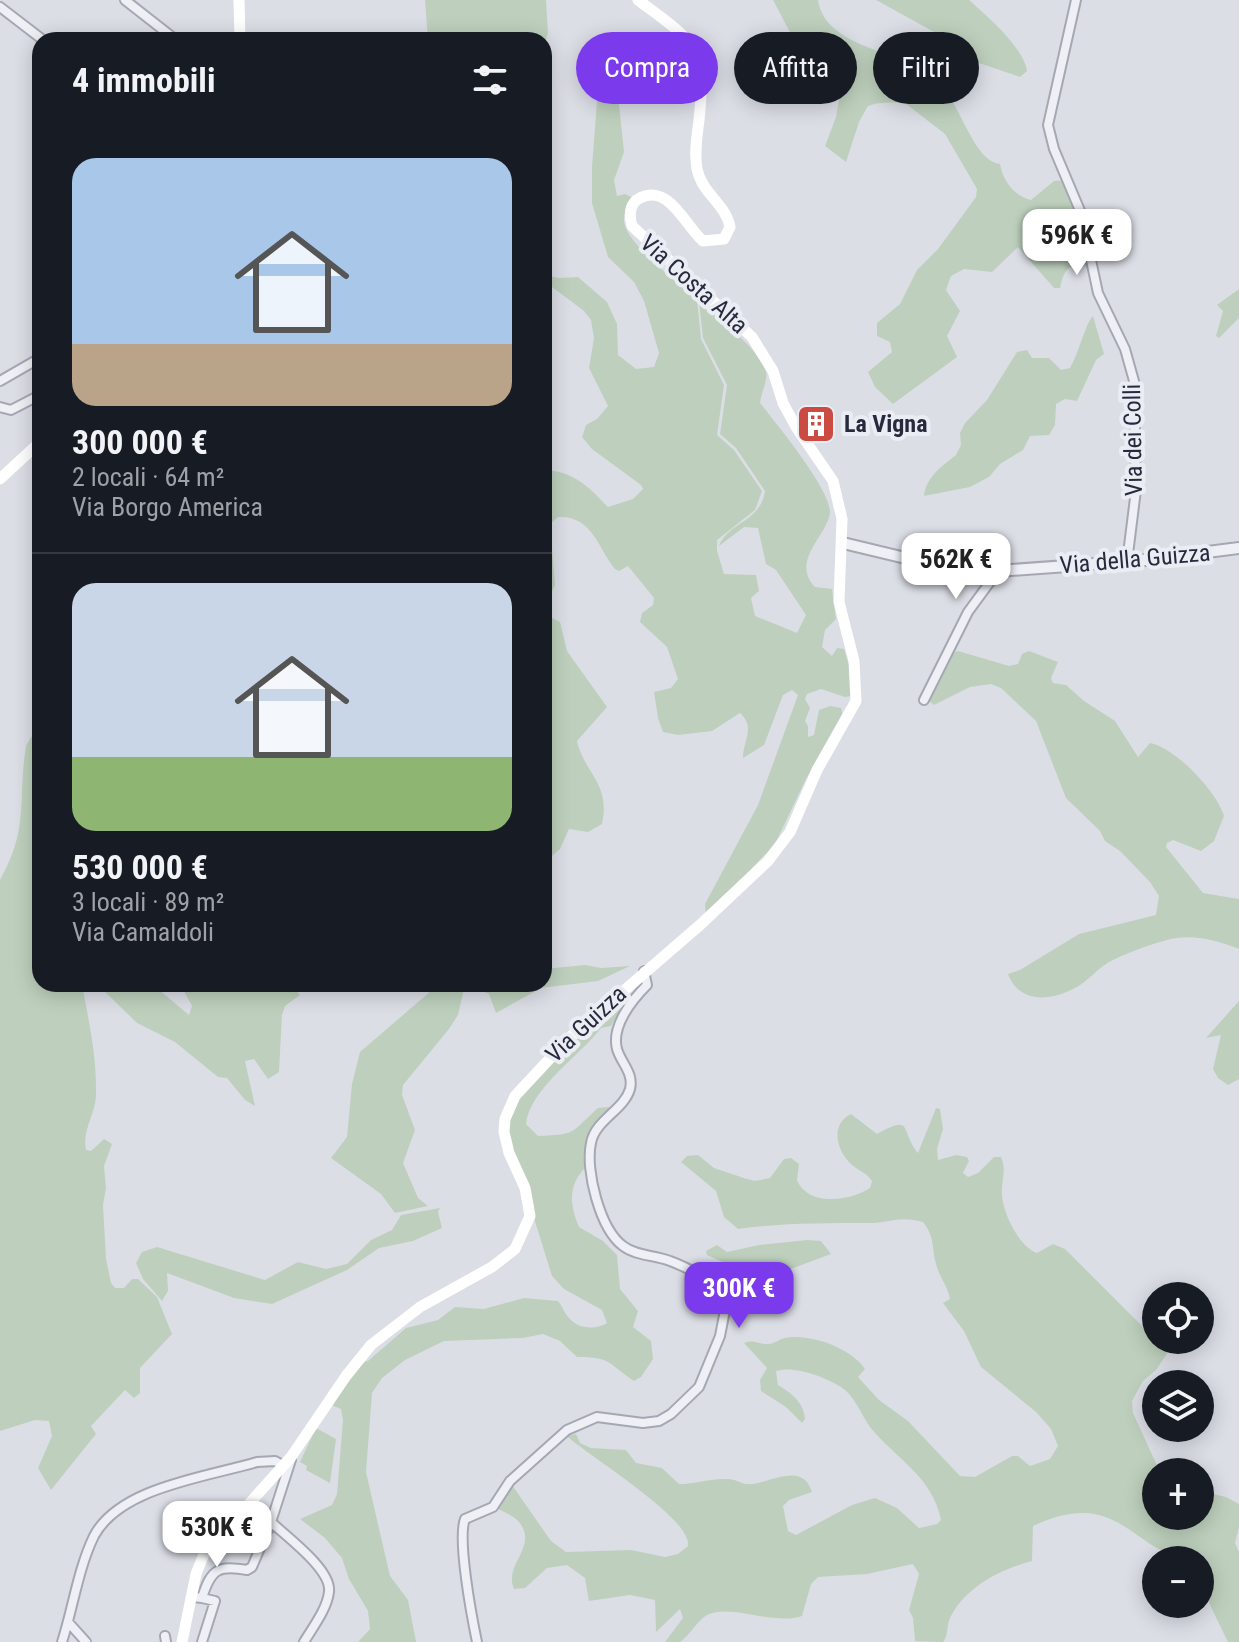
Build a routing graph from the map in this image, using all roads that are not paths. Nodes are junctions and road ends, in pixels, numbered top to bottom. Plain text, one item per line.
1 (125, 0) edge
2 (239, 0) edge
3 (638, 0) edge
4 (1076, 0) edge
5 (0, 7) edge
6 (33, 32) edge
7 (166, 32) edge
8 (240, 32) edge
9 (32, 363) edge
10 (0, 381) edge
11 (32, 399) edge
12 (0, 407) edge
13 (32, 449) edge
14 (0, 479) edge
15 (843, 543) junction
16 (1239, 548) edge
17 (1127, 562) junction
18 (998, 571) junction
19 (924, 700) dead end
20 (644, 971) junction
21 (288, 1462) junction
22 (271, 1522) junction
23 (198, 1598) junction
24 (68, 1622) junction
25 (62, 1642) edge
26 (86, 1642) edge
27 (182, 1642) edge
28 (202, 1642) edge
29 (304, 1642) edge
30 (477, 1642) edge

1 - 7 street
2 - 8 main road
3 - 15 main road, Via Costa Alta
4 - 17 street, Via dei Colli
5 - 6 street
9 - 10 street
11 - 12 street
13 - 14 main road
15 - 18 street, Via della Guizza
15 - 20 main road, Via Guizza
16 - 17 street, Via della Guizza
17 - 18 street, Via della Guizza
18 - 19 street
20 - 21 main road, Via Guizza
20 - 30 street
21 - 22 street
21 - 23 main road, Via Guizza
21 - 24 street
22 - 23 street
22 - 29 street
23 - 27 main road, Via Guizza
23 - 28 street
24 - 25 street
24 - 26 street

